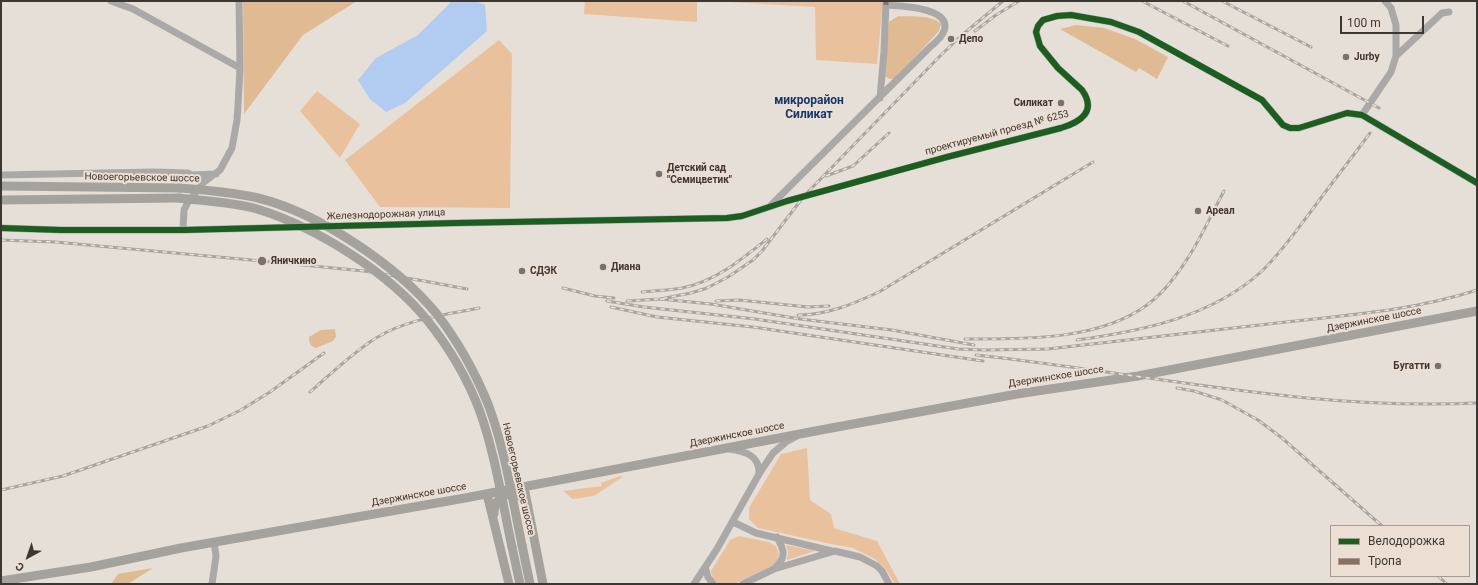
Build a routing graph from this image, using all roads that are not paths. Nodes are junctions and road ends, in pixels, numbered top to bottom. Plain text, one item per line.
1 (112, 1) edge
2 (238, 1) edge
3 (1385, 1) edge
4 (886, 3) edge
5 (1449, 12) dead end
6 (1396, 56) junction
7 (240, 68) junction
8 (880, 98) junction
9 (1362, 115) junction
10 (216, 174) junction
11 (1, 175) edge
12 (191, 175) junction
13 (204, 182) junction
14 (1477, 183) edge
15 (1, 186) edge
16 (1, 200) edge
17 (769, 206) junction
18 (1, 228) edge
19 (183, 230) junction
20 (1477, 311) edge
21 (807, 432) junction
22 (725, 448) junction
23 (759, 474) junction
24 (524, 486) junction
25 (487, 494) junction
26 (530, 518) junction
27 (733, 522) junction
28 (494, 523) junction
29 (777, 537) junction
30 (214, 542) junction
31 (832, 551) junction
32 (705, 567) junction
33 (774, 569) junction
34 (1, 582) edge
35 (212, 584) edge
36 (510, 584) edge
37 (520, 584) edge
38 (530, 584) edge
39 (543, 584) edge
40 (694, 584) edge
41 (713, 584) edge
42 (743, 584) edge
43 (889, 584) edge

1 - 7 street
2 - 7 street
3 - 6 street
4 - 8 street
4 - 8 street
5 - 6 street
6 - 9 street
7 - 10 street
8 - 17 street
9 - 14 street, проектируемый проезд № 6253
9 - 17 street, проектируемый проезд № 6253
10 - 12 street
10 - 13 street
11 - 12 street
12 - 13 street
13 - 19 street
15 - 38 main road, Новоегорьевское шоссе, bridge
16 - 37 main road, Новоегорьевское шоссе, bridge
17 - 19 street, Железнодорожная улица
18 - 19 street, Железнодорожная улица
20 - 21 main road, Дзержинское шоссе
21 - 22 main road, Дзержинское шоссе
21 - 23 street
22 - 23 street
22 - 24 main road, Дзержинское шоссе
23 - 27 street
24 - 25 main road, Дзержинское шоссе
24 - 26 main road
25 - 28 main road
25 - 30 main road, Дзержинское шоссе
26 - 28 main road
26 - 39 main road
27 - 29 street
27 - 32 street
28 - 36 main road
29 - 31 street
29 - 33 street
30 - 34 main road, Дзержинское шоссе
30 - 35 street
31 - 33 street
31 - 43 street
32 - 40 street
32 - 41 street
33 - 42 street

